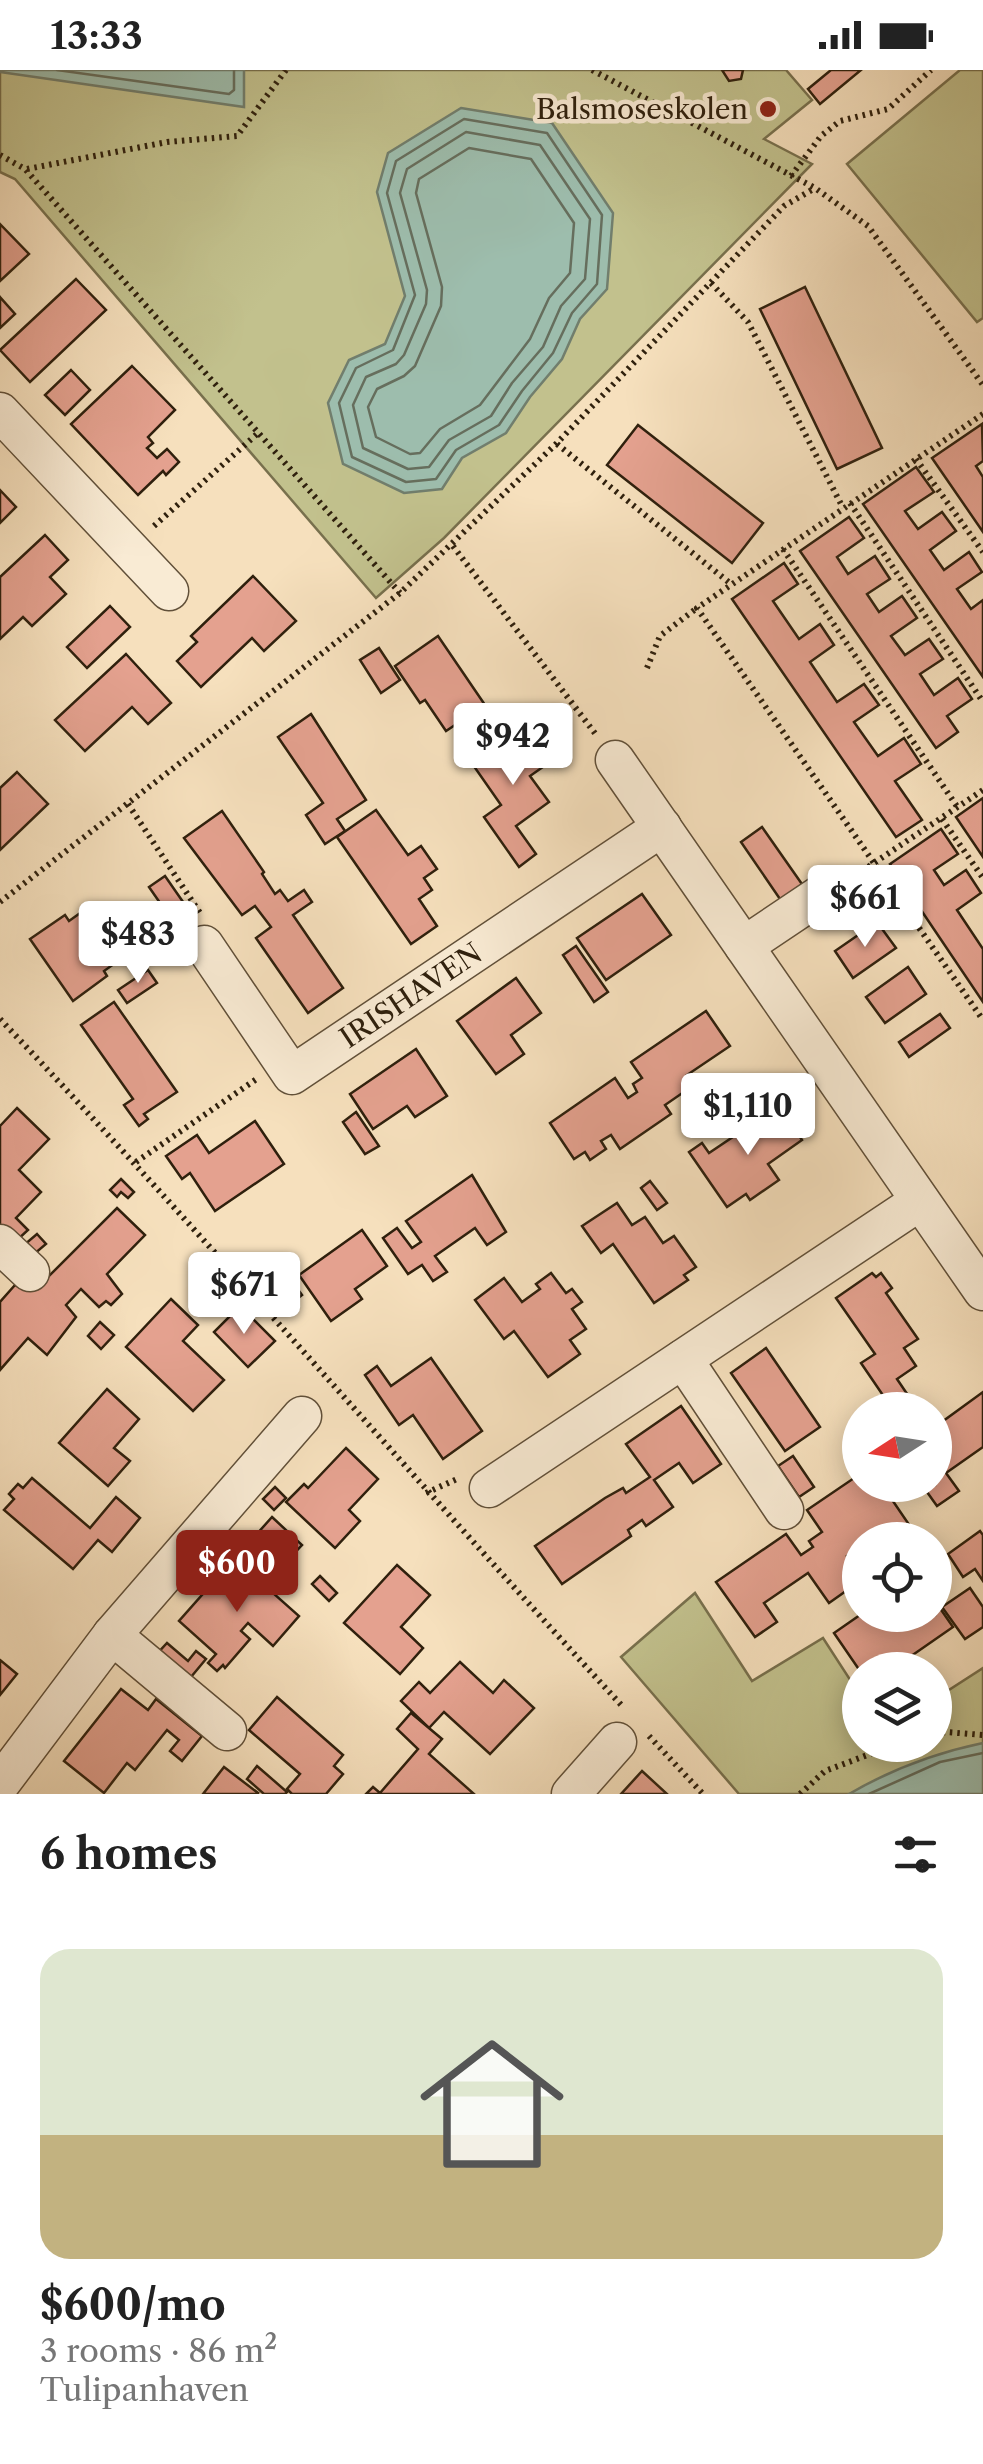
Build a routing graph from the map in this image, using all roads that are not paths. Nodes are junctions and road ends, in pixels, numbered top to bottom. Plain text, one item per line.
1 (0, 412) edge
2 (169, 591) dead end
3 (615, 760) road end
4 (662, 827) junction
5 (826, 891) road end
6 (204, 944) road end
7 (744, 946) junction
8 (920, 1200) junction
9 (0, 1244) edge
10 (30, 1272) dead end
11 (983, 1291) edge
12 (683, 1359) junction
13 (302, 1416) dead end
14 (489, 1488) dead end
15 (784, 1510) dead end
16 (112, 1635) junction
17 (227, 1731) dead end
18 (633, 1732) road end
19 (0, 1784) edge
20 (571, 1794) edge

1 - 2 street
3 - 4 street
4 - 6 street, IRISHAVEN
4 - 7 street
5 - 7 street
7 - 8 street
8 - 11 street
8 - 12 street
9 - 10 street
12 - 14 street
12 - 15 street
13 - 16 street
16 - 17 street
16 - 19 street
18 - 20 street

